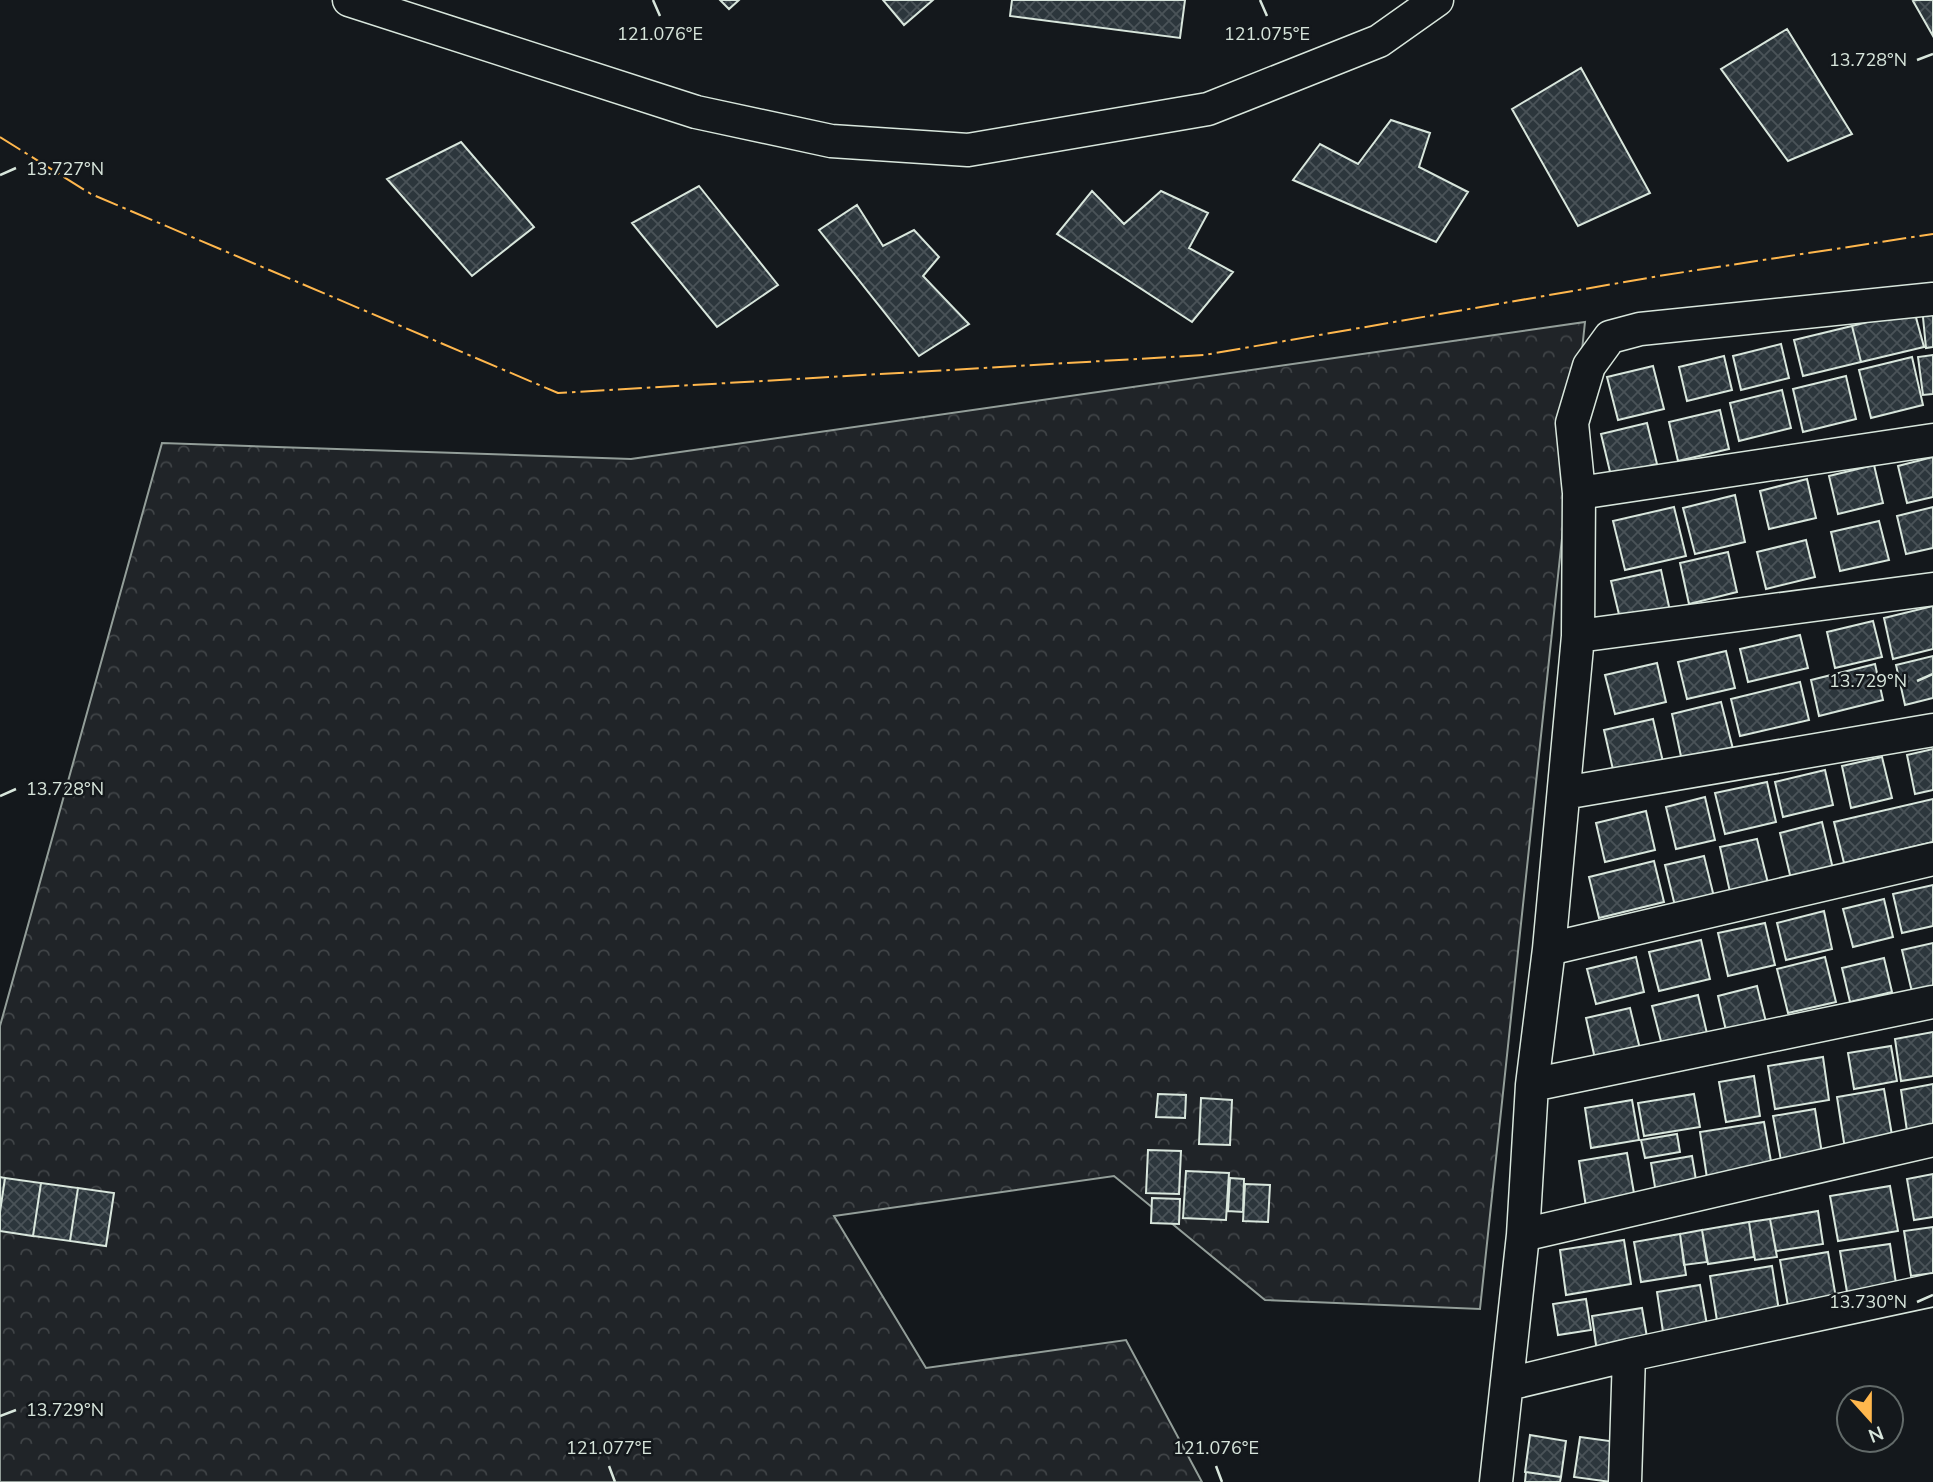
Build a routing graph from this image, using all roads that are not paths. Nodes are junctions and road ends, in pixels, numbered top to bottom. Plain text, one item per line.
1 (349, 0) edge
2 (1437, 0) edge
3 (1933, 299) edge
4 (1933, 440) edge
5 (1579, 493) junction
6 (1933, 589) edge
7 (1577, 636) junction
8 (1933, 730) edge
9 (1564, 793) junction
10 (1933, 859) edge
11 (1549, 948) junction
12 (1933, 1002) edge
13 (1532, 1085) junction
14 (1933, 1139) edge
15 (1522, 1235) junction
16 (1933, 1290) edge
17 (1629, 1355) junction
18 (1508, 1384) junction
19 (1496, 1482) edge
20 (1625, 1482) edge

1 - 2 street
3 - 5 street
4 - 5 street
5 - 7 street
6 - 7 street
7 - 9 street
8 - 9 street
9 - 11 street
10 - 11 street
11 - 13 street
12 - 13 street
13 - 15 street
14 - 15 street
15 - 18 street
16 - 17 street
17 - 18 street
17 - 20 street
18 - 19 street

